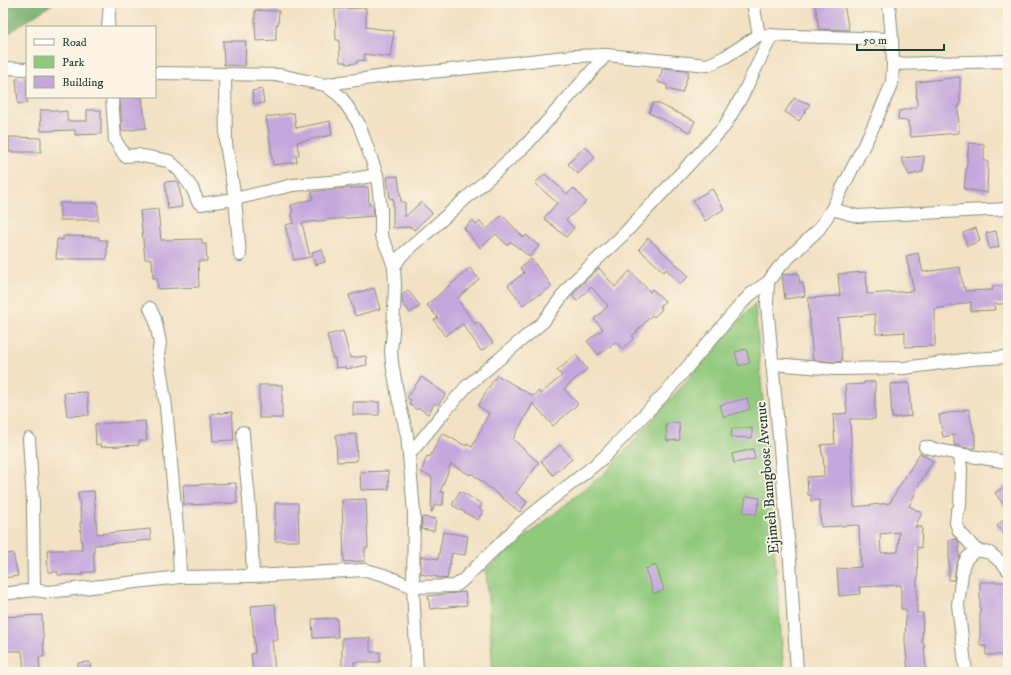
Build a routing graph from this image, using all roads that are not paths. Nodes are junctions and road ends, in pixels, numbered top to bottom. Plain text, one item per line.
1 (110, 3) edge
2 (753, 3) edge
3 (889, 3) edge
4 (108, 26) edge
5 (759, 35) junction
6 (772, 36) junction
7 (892, 39) junction
8 (606, 55) junction
9 (1008, 61) edge
10 (893, 64) junction
11 (3, 68) edge
12 (26, 69) edge
13 (156, 73) edge
14 (225, 74) junction
15 (325, 85) junction
16 (112, 98) edge
17 (377, 175) junction
18 (235, 199) junction
19 (832, 209) junction
20 (1008, 209) edge
21 (240, 255) dead end
22 (394, 267) junction
23 (768, 282) junction
24 (150, 308) dead end
25 (1008, 357) edge
26 (772, 364) junction
27 (243, 432) dead end
28 (29, 439) dead end
29 (925, 447) dead end
30 (958, 454) junction
31 (410, 455) junction
32 (1008, 462) edge
33 (976, 550) junction
34 (1008, 570) edge
35 (253, 576) junction
36 (180, 577) junction
37 (413, 587) junction
38 (34, 590) junction
39 (3, 594) edge
40 (417, 672) edge
41 (797, 672) edge
42 (966, 672) edge

1 - 4 street
2 - 5 street
3 - 7 street
5 - 6 street
5 - 8 street
6 - 7 street
6 - 31 street
7 - 10 street
8 - 15 street
8 - 22 street
9 - 10 street
10 - 19 street
11 - 12 street
13 - 14 street
14 - 15 street
14 - 18 street
15 - 17 street
16 - 18 street
17 - 18 street
17 - 22 street
18 - 21 street
19 - 20 street
19 - 23 street
22 - 31 street
23 - 26 street, Ejimeh Bamgbose Avenue
23 - 37 street
24 - 36 street
25 - 26 street
26 - 41 street, Ejimeh Bamgbose Avenue
27 - 35 street
28 - 38 street
29 - 30 street
30 - 32 street
30 - 33 street
31 - 37 street
33 - 34 street
33 - 42 street
35 - 36 street
35 - 37 street
36 - 38 street
37 - 40 street
38 - 39 street

